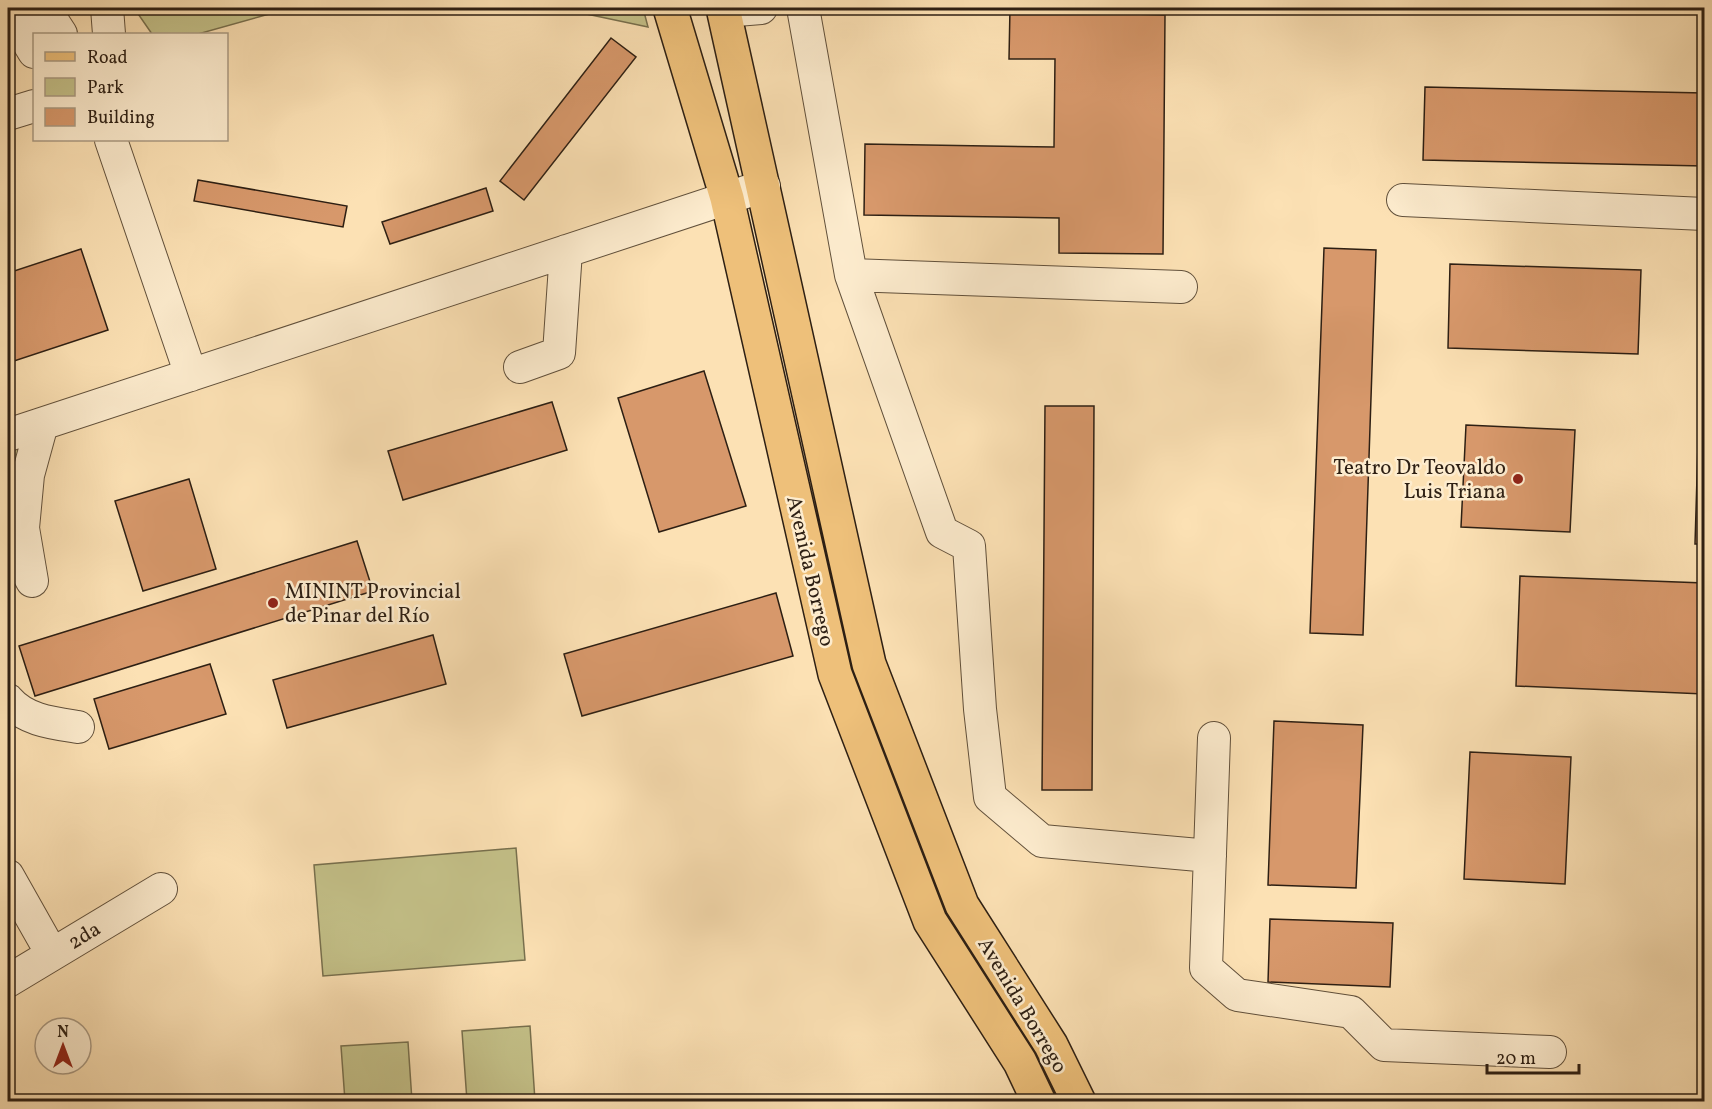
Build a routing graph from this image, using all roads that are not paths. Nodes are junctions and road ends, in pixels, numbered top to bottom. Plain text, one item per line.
1 (44, 8) edge
2 (87, 8) edge
3 (107, 8) edge
4 (670, 8) edge
5 (761, 8) edge
6 (803, 8) edge
7 (8, 9) edge
8 (724, 9) edge
9 (60, 33) edge
10 (89, 33) edge
11 (109, 33) edge
12 (33, 50) edge
13 (33, 106) edge
14 (8, 114) edge
15 (111, 141) edge
16 (764, 186) junction
17 (727, 198) junction
18 (1402, 200) dead end
19 (1704, 214) edge
20 (566, 251) junction
21 (851, 275) junction
22 (1182, 287) dead end
23 (520, 367) dead end
24 (191, 375) junction
25 (42, 424) junction
26 (8, 435) edge
27 (8, 536) edge
28 (8, 700) edge
29 (78, 727) dead end
30 (1214, 738) dead end
31 (1210, 856) junction
32 (8, 876) edge
33 (161, 890) dead end
34 (52, 954) junction
35 (8, 981) edge
36 (1550, 1052) dead end
37 (1039, 1101) edge
38 (1079, 1101) edge

1 - 9 street
2 - 10 street
3 - 11 street
4 - 17 main road, Avenida Borrego
5 - 8 street
6 - 21 street
7 - 12 street
8 - 16 main road, Avenida Borrego
13 - 14 street
15 - 24 street
16 - 17 street
16 - 38 main road, Avenida Borrego
17 - 20 street
17 - 37 main road, Avenida Borrego
18 - 19 street
20 - 23 street
20 - 24 street
21 - 22 street
21 - 31 street
24 - 25 street
25 - 26 street
25 - 27 street
28 - 29 street
30 - 31 street
31 - 36 street
32 - 34 street
33 - 34 street, 2da
34 - 35 street, 2da

